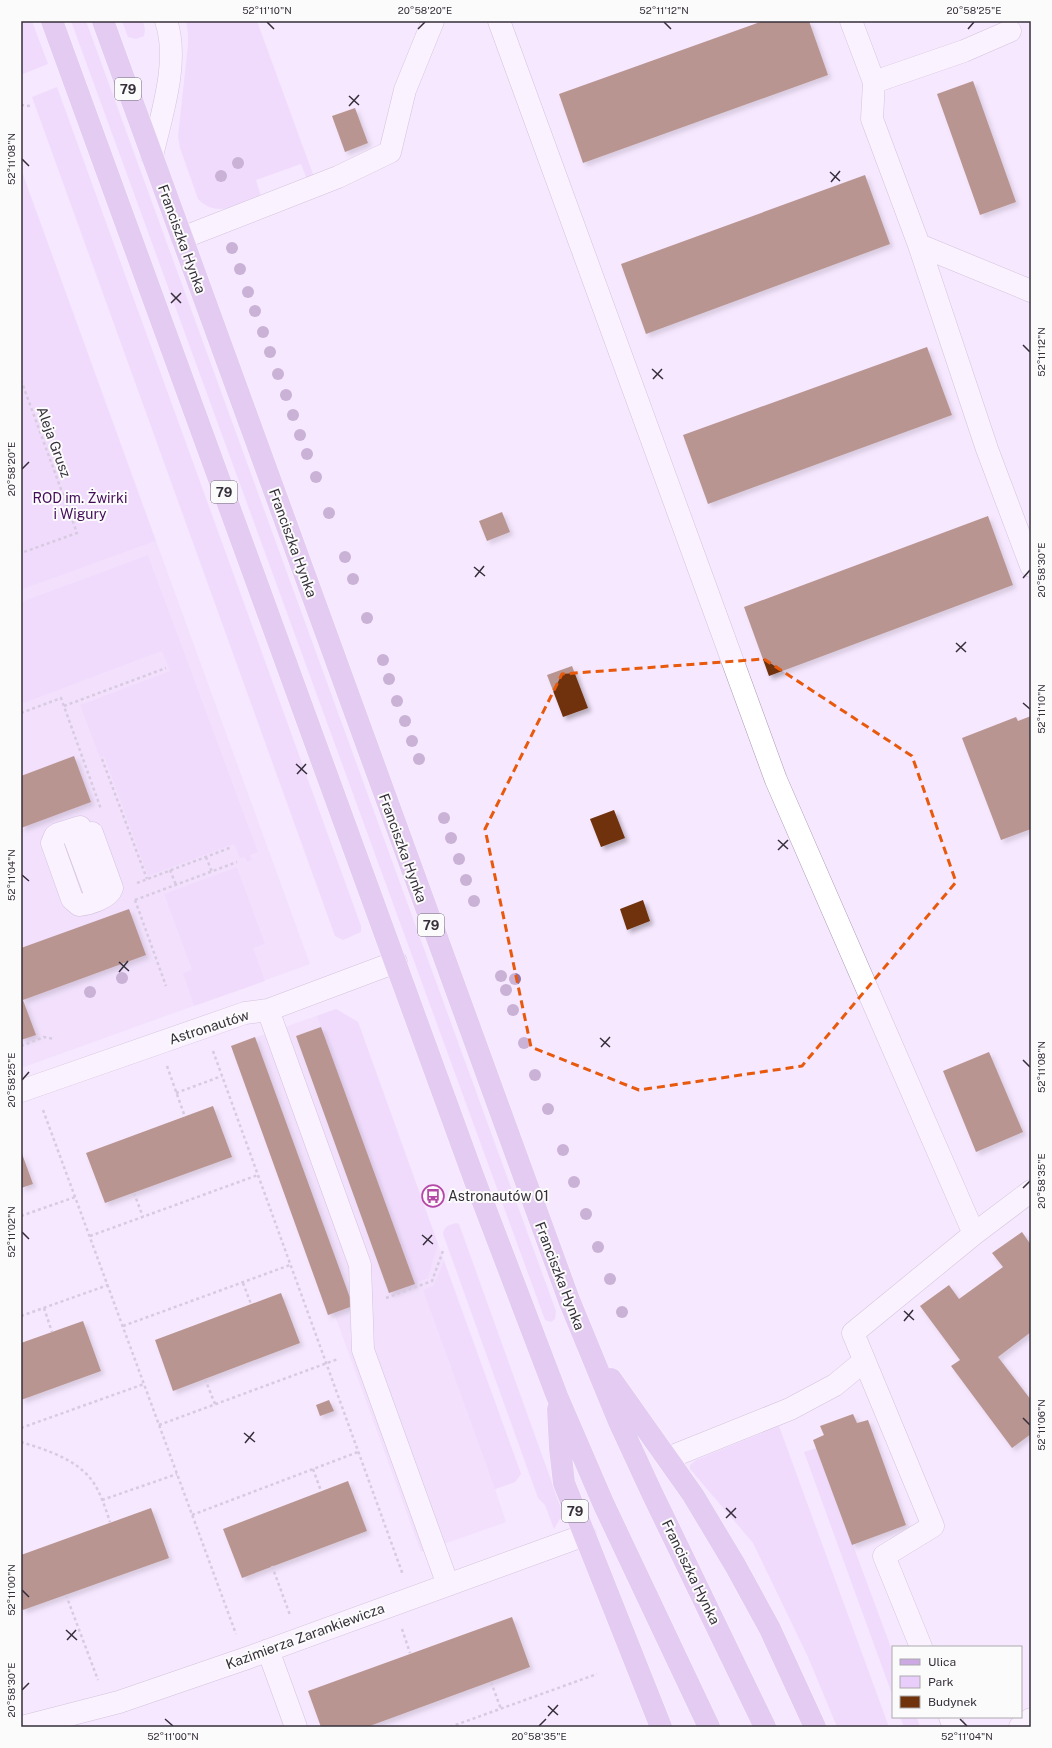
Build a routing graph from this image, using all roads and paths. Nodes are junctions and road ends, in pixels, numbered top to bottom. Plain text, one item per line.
1 (52, 21) edge
2 (103, 21) edge
3 (166, 21) edge
4 (433, 21) edge
5 (500, 21) edge
6 (851, 21) edge
7 (1010, 31) dead end
8 (874, 82) junction
9 (21, 105) edge
10 (30, 106) dead end
11 (152, 156) junction
12 (182, 238) junction
13 (919, 245) junction
14 (1031, 290) edge
15 (21, 380) edge
16 (21, 553) edge
17 (1031, 566) edge
18 (166, 668) dead end
19 (64, 706) dead end
20 (102, 759) dead end
21 (232, 847) dead end
22 (206, 857) junction
23 (237, 862) dead end
24 (170, 870) junction
25 (212, 872) junction
26 (147, 879) junction
27 (135, 883) dead end
28 (176, 885) junction
29 (69, 890) joint
30 (135, 901) dead end
31 (396, 962) junction
32 (268, 1010) junction
33 (54, 1040) dead end
34 (21, 1046) edge
35 (212, 1049) dead end
36 (165, 1061) dead end
37 (222, 1076) junction
38 (21, 1091) edge
39 (176, 1093) junction
40 (42, 1105) dead end
41 (185, 1117) dead end
42 (258, 1175) junction
43 (1031, 1191) edge
44 (134, 1192) dead end
45 (75, 1197) junction
46 (21, 1216) edge
47 (143, 1217) junction
48 (974, 1234) junction
49 (90, 1236) junction
50 (444, 1248) dead end
51 (290, 1265) junction
52 (243, 1283) junction
53 (108, 1285) junction
54 (251, 1304) dead end
55 (361, 1307) junction
56 (44, 1308) junction
57 (21, 1316) edge
58 (123, 1326) junction
59 (52, 1332) dead end
60 (587, 1345) junction
61 (363, 1350) junction
62 (864, 1361) junction
63 (326, 1364) junction
64 (205, 1379) dead end
65 (144, 1384) junction
66 (557, 1396) junction
67 (215, 1404) junction
68 (159, 1425) junction
69 (21, 1428) edge
70 (21, 1442) edge
71 (358, 1452) junction
72 (668, 1458) junction
73 (313, 1469) junction
74 (177, 1474) junction
75 (321, 1491) dead end
76 (102, 1500) junction
77 (192, 1515) junction
78 (110, 1522) dead end
79 (585, 1535) junction
80 (272, 1566) dead end
81 (404, 1580) dead end
82 (448, 1585) junction
83 (66, 1595) dead end
84 (292, 1621) dead end
85 (401, 1627) dead end
86 (238, 1640) dead end
87 (921, 1646) edge
88 (268, 1650) junction
89 (410, 1654) dead end
90 (597, 1674) dead end
91 (491, 1682) dead end
92 (100, 1686) dead end
93 (501, 1708) junction
94 (1031, 1719) edge
95 (22, 1727) edge
96 (296, 1727) edge
97 (450, 1727) edge
98 (661, 1727) edge
99 (709, 1727) edge
100 (765, 1727) edge
101 (815, 1727) edge
102 (1020, 1727) edge

1 - 31 main road, 79
2 - 11 main road, Franciszka Hynka / 79
3 - 11 street
4 - 12 street
5 - 48 street
6 - 8 street
7 - 8 street
8 - 13 street
9 - 10 path
11 - 12 main road, Franciszka Hynka / 79
12 - 60 main road, Franciszka Hynka / 79
13 - 14 street
13 - 17 street
15 - 16 path, Aleja Grusz
18 - 19 path
20 - 26 path
21 - 22 path
22 - 24 path
22 - 25 path
23 - 25 path
24 - 26 path
24 - 28 path
25 - 28 path
26 - 27 path
28 - 30 path
29 - 29 street
31 - 32 street, Astronautów
31 - 66 main road, 79
32 - 38 street, Astronautów
32 - 55 street
33 - 34 path
35 - 37 path
36 - 39 path
37 - 39 path
37 - 42 path
39 - 41 path
40 - 45 path
42 - 47 path
42 - 51 path
43 - 48 street
44 - 47 path
45 - 46 path
45 - 49 path
47 - 49 path
48 - 62 street
49 - 53 path
50 - 55 path
51 - 52 path
51 - 63 path
52 - 54 path
52 - 58 path
53 - 56 path
53 - 58 path
55 - 61 street
56 - 57 path
56 - 59 path
58 - 65 path
60 - 72 main road, 79
60 - 100 main road, Franciszka Hynka
61 - 63 path
61 - 82 street
62 - 72 street
62 - 87 street
63 - 67 path
63 - 71 path
64 - 67 path
65 - 68 path
65 - 69 path
66 - 79 main road, 79
66 - 99 main road
67 - 68 path
68 - 74 path
70 - 76 path
71 - 73 path
71 - 81 path
72 - 101 main road, 79
73 - 75 path
73 - 77 path
74 - 76 path
74 - 77 path
76 - 78 path
77 - 86 path
79 - 82 street, Kazimierza Zarankiewicza
79 - 98 main road, 79
80 - 84 path
82 - 88 street, Kazimierza Zarankiewicza
83 - 92 path
85 - 89 path
88 - 95 street, Kazimierza Zarankiewicza
88 - 96 street
90 - 93 path
91 - 93 path
93 - 97 path
94 - 102 street

